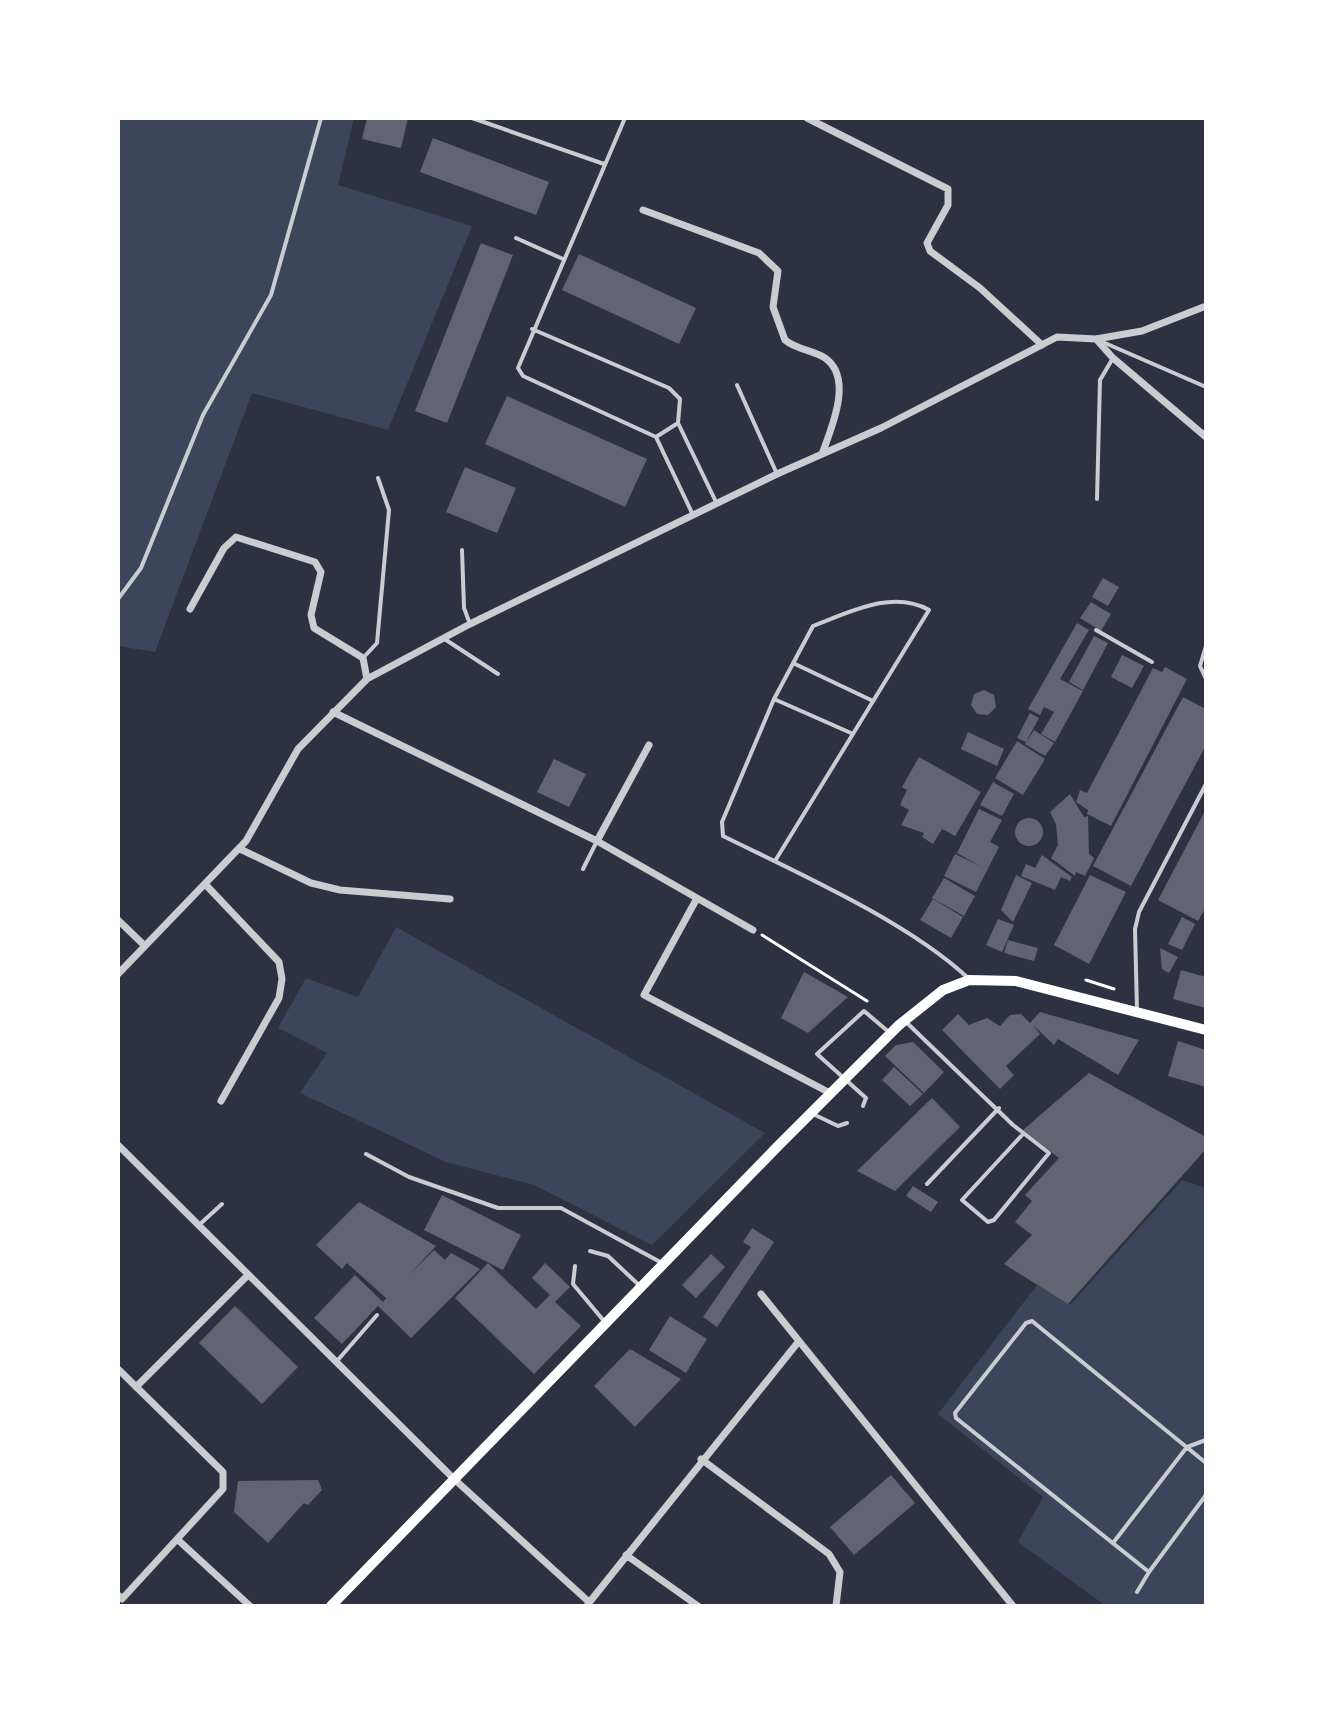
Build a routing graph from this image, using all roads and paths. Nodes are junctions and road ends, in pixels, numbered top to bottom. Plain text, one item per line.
1 (321, 118) edge
2 (472, 118) edge
3 (625, 118) edge
4 (807, 118) edge
5 (604, 164) junction
6 (643, 210) dead end
7 (516, 238) dead end
8 (563, 259) junction
9 (1206, 306) edge
10 (532, 329) junction
11 (1096, 339) junction
12 (1042, 345) junction
13 (1113, 358) junction
14 (737, 385) dead end
15 (1206, 387) edge
16 (678, 423) junction
17 (656, 437) junction
18 (1206, 437) edge
19 (822, 455) junction
20 (777, 474) junction
21 (378, 478) dead end
22 (1097, 499) dead end
23 (717, 504) junction
24 (693, 515) junction
25 (462, 550) dead end
26 (118, 599) edge
27 (190, 609) dead end
28 (470, 624) junction
29 (1096, 630) dead end
30 (443, 638) junction
31 (1206, 646) edge
32 (363, 658) junction
33 (1152, 662) dead end
34 (793, 663) junction
35 (498, 674) dead end
36 (367, 679) junction
37 (1206, 679) edge
38 (774, 699) junction
39 (873, 701) junction
40 (333, 712) junction
41 (851, 733) junction
42 (649, 745) dead end
43 (1206, 784) edge
44 (597, 841) junction
45 (240, 849) junction
46 (775, 861) junction
47 (583, 869) dead end
48 (205, 884) junction
49 (450, 899) dead end
50 (696, 900) junction
51 (118, 920) edge
52 (753, 930) joint
53 (145, 946) junction
54 (118, 974) edge
55 (969, 980) junction
56 (1086, 980) dead end
57 (1114, 989) dead end
58 (879, 1009) dead end
59 (1137, 1012) junction
60 (904, 1020) junction
61 (1206, 1030) edge
62 (890, 1033) junction
63 (844, 1079) junction
64 (830, 1093) junction
65 (221, 1101) dead end
66 (863, 1106) dead end
67 (999, 1108) junction
68 (811, 1112) junction
69 (847, 1123) dead end
70 (1023, 1134) junction
71 (118, 1145) edge
72 (366, 1154) dead end
73 (927, 1184) dead end
74 (222, 1204) dead end
75 (199, 1225) junction
76 (590, 1251) dead end
77 (664, 1264) junction
78 (575, 1266) dead end
79 (247, 1276) junction
80 (640, 1286) junction
81 (761, 1294) dead end
82 (377, 1315) dead end
83 (605, 1322) junction
84 (799, 1341) junction
85 (335, 1363) junction
86 (118, 1369) edge
87 (136, 1387) junction
88 (1206, 1440) edge
89 (1187, 1447) junction
90 (701, 1459) junction
91 (1206, 1463) edge
92 (453, 1478) junction
93 (1206, 1495) edge
94 (177, 1539) junction
95 (1113, 1543) junction
96 (626, 1555) junction
97 (1149, 1572) junction
98 (1137, 1592) dead end
99 (119, 1600) edge
100 (588, 1604) edge
101 (1008, 1604) edge
102 (250, 1606) edge
103 (331, 1606) edge
104 (698, 1606) edge
105 (836, 1606) edge

1 - 26 lane
2 - 5 lane
3 - 5 lane
4 - 12 street
5 - 8 lane
6 - 19 street
7 - 8 lane
8 - 10 lane
9 - 11 street
10 - 16 lane
10 - 17 lane
11 - 12 street
11 - 13 street
11 - 15 lane
12 - 19 street
13 - 18 street
13 - 22 lane
14 - 20 lane
16 - 17 lane
16 - 23 lane
17 - 24 lane
19 - 20 street
20 - 23 street
21 - 32 lane
23 - 24 street
24 - 28 street
25 - 28 lane
27 - 32 street
28 - 30 street
29 - 33 lane
30 - 35 lane
30 - 36 street
31 - 37 lane
32 - 36 street
34 - 38 lane
34 - 39 lane
34 - 39 lane
36 - 40 street
38 - 41 lane
38 - 46 lane
39 - 41 lane
40 - 44 street
40 - 45 street
41 - 46 lane
42 - 44 street
43 - 59 lane
44 - 47 lane
44 - 50 street
45 - 48 street
45 - 49 street
46 - 55 lane
48 - 53 street
48 - 65 street
50 - 52 street
50 - 64 street
51 - 53 street
52 - 58 path
53 - 54 street
55 - 59 main road
55 - 60 main road
56 - 57 path
59 - 61 main road
60 - 62 main road
60 - 67 lane
62 - 63 main road
62 - 63 lane
63 - 64 main road
63 - 66 lane
64 - 68 main road
67 - 70 lane
67 - 73 lane
68 - 69 lane
68 - 77 main road
70 - 70 lane
71 - 75 street
72 - 77 lane
74 - 75 lane
75 - 79 street
76 - 80 lane
77 - 80 main road
78 - 83 lane
79 - 85 street
79 - 87 street
80 - 83 main road
81 - 84 street
82 - 85 lane
83 - 92 main road
84 - 90 street
84 - 101 street
85 - 92 street
86 - 87 street
87 - 94 street
88 - 89 lane
89 - 91 lane
89 - 95 lane
89 - 95 lane
90 - 96 street
90 - 105 street
92 - 100 street
92 - 103 main road
93 - 97 lane
94 - 99 street
94 - 102 street
95 - 97 lane
96 - 100 street
96 - 104 street
97 - 98 lane

